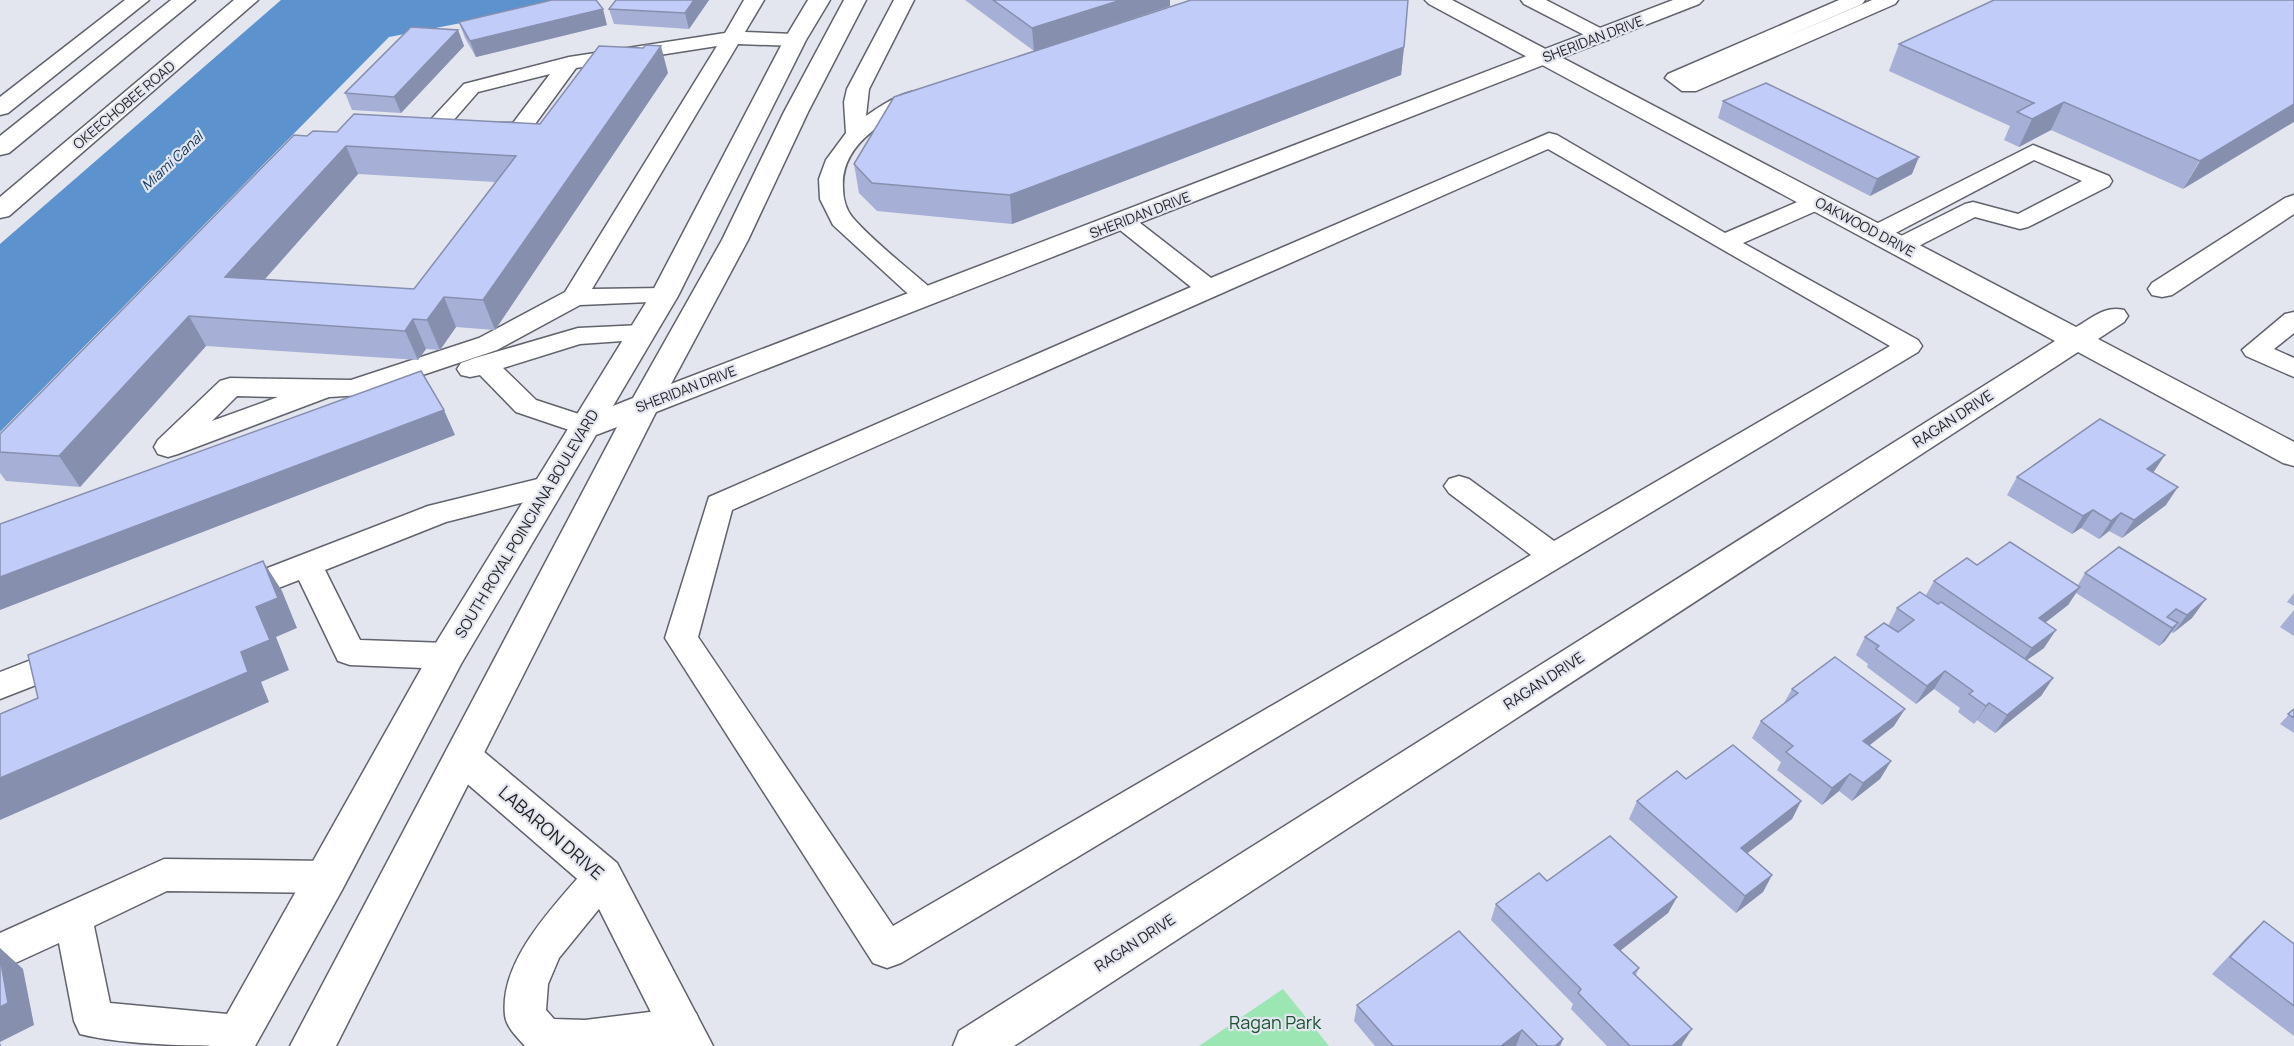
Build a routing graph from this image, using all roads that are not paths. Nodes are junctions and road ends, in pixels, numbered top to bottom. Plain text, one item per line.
1 (138, 0) edge
2 (184, 0) edge
3 (247, 0) edge
4 (754, 0) edge
5 (819, 0) edge
6 (855, 0) edge
7 (904, 0) edge
8 (1436, 0) edge
9 (1531, 0) edge
10 (1692, 0) edge
11 (1855, 0) edge
12 (1888, 0) edge
13 (1602, 36) junction
14 (732, 38) junction
15 (795, 40) junction
16 (1545, 58) junction
17 (569, 63) junction
18 (948, 88) edge
19 (0, 108) edge
20 (856, 131) junction
21 (0, 148) edge
22 (1817, 202) junction
23 (2294, 203) edge
24 (0, 210) edge
25 (1124, 221) junction
26 (1889, 240) junction
27 (1724, 242) junction
28 (1209, 289) junction
29 (2162, 289) dead end
30 (664, 296) junction
31 (575, 297) junction
32 (926, 297) junction
33 (2114, 316) dead end
34 (2294, 320) edge
35 (642, 333) junction
36 (2078, 339) junction
37 (484, 364) junction
38 (2294, 369) edge
39 (325, 389) junction
40 (644, 405) junction
41 (352, 414) edge
42 (587, 427) junction
43 (2294, 455) edge
44 (1459, 486) dead end
45 (546, 487) junction
46 (1553, 556) junction
47 (307, 565) junction
48 (208, 604) edge
49 (99, 647) edge
50 (447, 656) junction
51 (0, 686) edge
52 (463, 757) junction
53 (603, 876) junction
54 (328, 877) junction
55 (73, 918) junction
56 (0, 952) edge
57 (686, 1037) edge
58 (234, 1040) edge
59 (312, 1046) edge
60 (975, 1046) edge

1 - 19 main road
2 - 21 main road
3 - 24 main road, OKEECHOBEE ROAD
4 - 14 lane
5 - 15 main road, SOUTH ROYAL POINCIANA BOULEVARD
6 - 40 main road
7 - 20 lane
8 - 16 main road, OAKWOOD DRIVE
9 - 13 lane
10 - 13 main road, SHERIDAN DRIVE
11 - 12 lane
13 - 16 main road, SHERIDAN DRIVE
14 - 15 lane
14 - 17 lane
14 - 31 lane
15 - 30 main road, SOUTH ROYAL POINCIANA BOULEVARD
16 - 22 main road, OAKWOOD DRIVE
16 - 25 main road, SHERIDAN DRIVE
17 - 17 lane
18 - 20 lane
20 - 32 lane
22 - 26 main road, OAKWOOD DRIVE
22 - 27 lane
23 - 29 main road
25 - 28 lane
25 - 32 main road, SHERIDAN DRIVE
26 - 26 lane
26 - 36 main road, OAKWOOD DRIVE
27 - 28 lane
27 - 46 lane
28 - 46 lane
30 - 31 lane
30 - 35 main road, SOUTH ROYAL POINCIANA BOULEVARD
31 - 39 lane
32 - 40 main road, SHERIDAN DRIVE
33 - 36 main road, RAGAN DRIVE
34 - 38 lane
35 - 37 lane
35 - 42 main road, SOUTH ROYAL POINCIANA BOULEVARD
36 - 43 main road, OAKWOOD DRIVE
36 - 60 main road, RAGAN DRIVE
37 - 41 lane
37 - 42 lane
39 - 39 lane
40 - 42 main road, SHERIDAN DRIVE
40 - 52 main road
42 - 45 main road, SOUTH ROYAL POINCIANA BOULEVARD
44 - 46 lane
45 - 47 lane
45 - 50 main road, SOUTH ROYAL POINCIANA BOULEVARD
47 - 48 lane
47 - 50 lane
49 - 51 lane
50 - 54 main road, SOUTH ROYAL POINCIANA BOULEVARD
52 - 53 main road, LABARON DRIVE
52 - 59 main road
53 - 57 main road, LABARON DRIVE
53 - 57 lane
54 - 55 lane
54 - 58 main road, SOUTH ROYAL POINCIANA BOULEVARD
55 - 56 lane
55 - 58 lane

